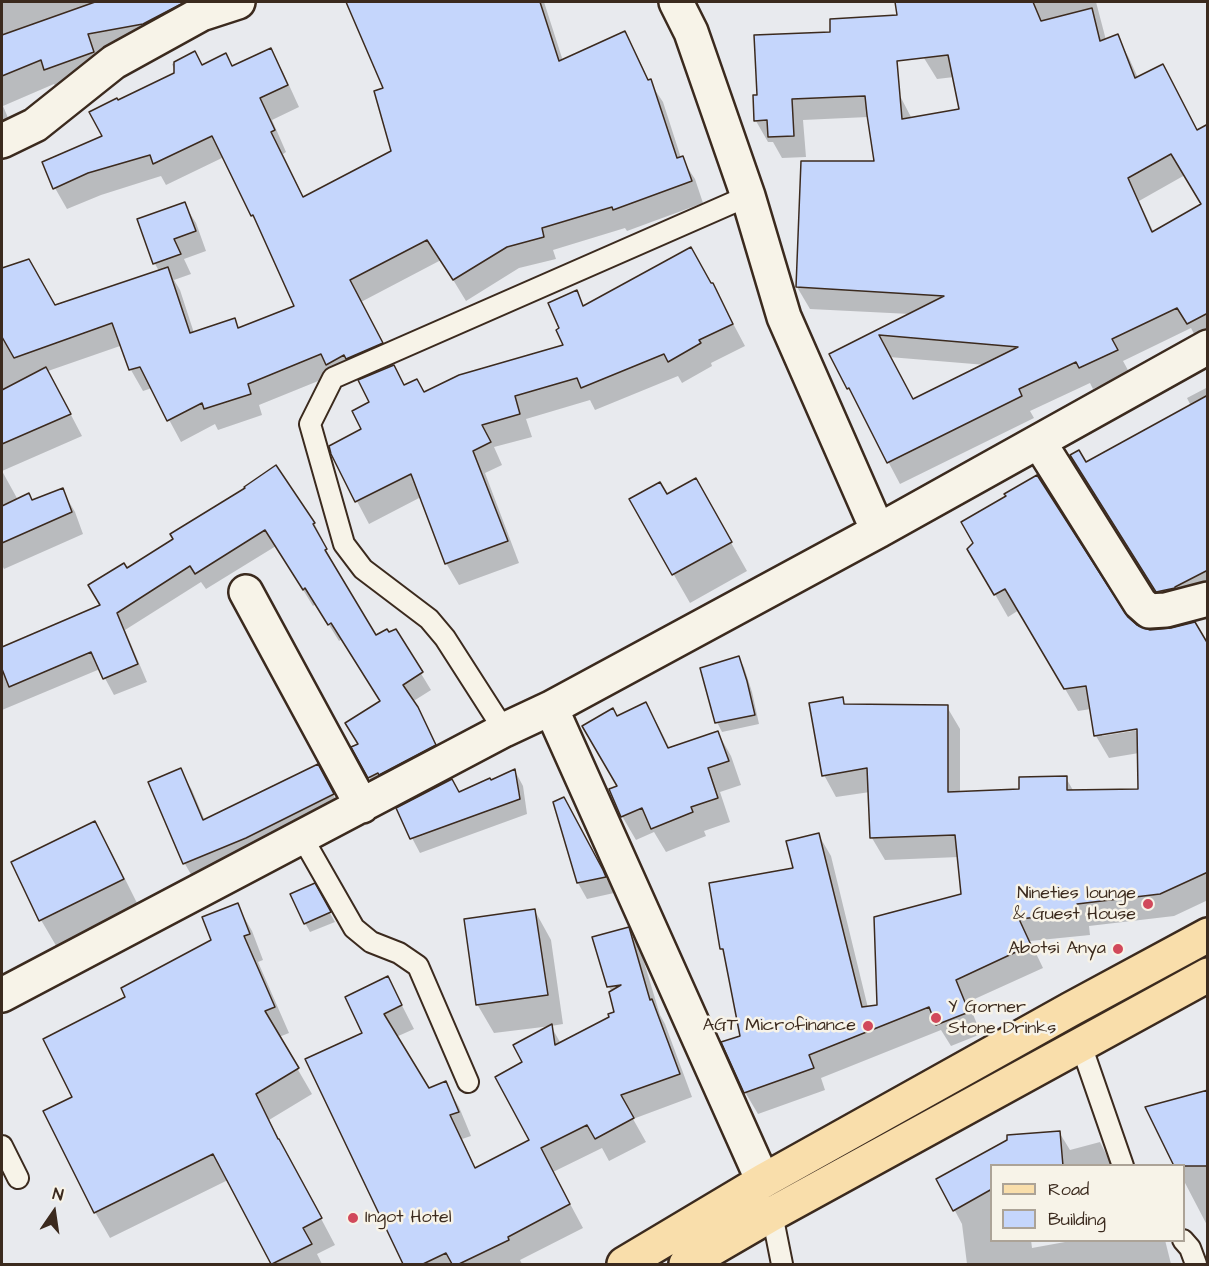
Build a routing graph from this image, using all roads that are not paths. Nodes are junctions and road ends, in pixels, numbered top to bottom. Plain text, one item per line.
1 (238, 2) edge
2 (676, 2) edge
3 (2, 141) edge
4 (748, 196) junction
5 (1208, 347) edge
6 (1039, 442) junction
7 (878, 531) junction
8 (246, 592) dead end
9 (1208, 600) edge
10 (551, 708) junction
11 (504, 730) junction
12 (362, 806) junction
13 (302, 837) junction
14 (1208, 935) edge
15 (1208, 975) edge
16 (2, 995) edge
17 (1081, 1045) junction
18 (468, 1083) dead end
19 (2, 1146) edge
20 (1122, 1164) edge
21 (18, 1178) dead end
22 (763, 1181) junction
23 (772, 1214) junction
24 (1185, 1242) edge
25 (624, 1264) edge
26 (686, 1264) edge
27 (782, 1264) edge
28 (1196, 1264) edge

1 - 3 street
2 - 4 street
4 - 7 street
4 - 11 lane
5 - 6 street
6 - 7 street
6 - 9 street
7 - 10 street
8 - 12 street
10 - 11 street
10 - 22 street
11 - 12 street
12 - 13 street
13 - 16 street
13 - 18 lane
14 - 22 main road
15 - 17 main road
17 - 20 lane
17 - 23 main road
19 - 21 lane
22 - 25 main road
23 - 26 main road
23 - 27 lane
24 - 28 lane

